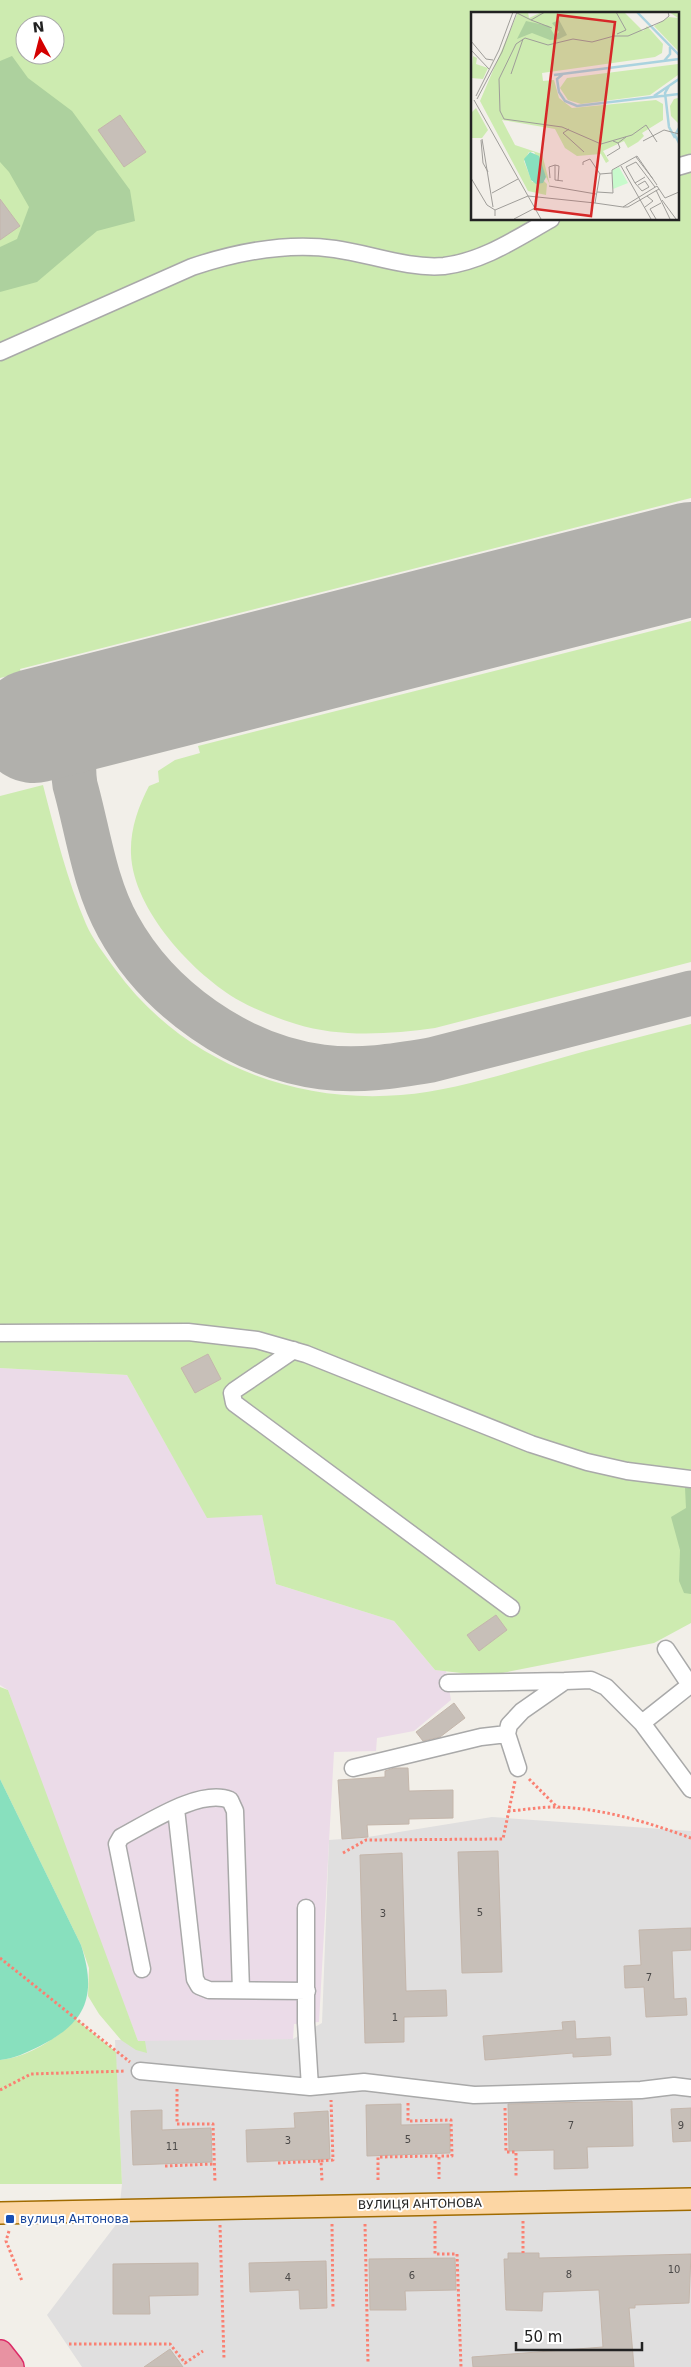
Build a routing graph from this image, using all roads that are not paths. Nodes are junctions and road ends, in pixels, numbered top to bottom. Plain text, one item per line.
1 (691, 163) edge
2 (678, 167) edge
3 (549, 220) edge
4 (0, 352) edge
5 (0, 1333) edge
6 (294, 1350) junction
7 (691, 1479) edge
8 (511, 1608) dead end
9 (666, 1649) dead end
10 (565, 1681) junction
11 (448, 1682) dead end
12 (690, 1685) edge
13 (642, 1723) junction
14 (507, 1734) junction
15 (353, 1768) dead end
16 (518, 1768) road end
17 (691, 1789) edge
18 (176, 1809) junction
19 (306, 1908) dead end
20 (142, 1968) dead end
21 (241, 1990) junction
22 (307, 1991) junction
23 (140, 2071) road end
24 (310, 2087) junction
25 (691, 2088) edge
26 (691, 2199) edge
27 (5, 2222) edge

1 - 2 street
3 - 4 street
5 - 6 street
6 - 7 street
6 - 8 street
9 - 12 street
10 - 11 street
10 - 13 street
10 - 14 street
12 - 13 street
13 - 17 street
14 - 15 street
14 - 16 street
18 - 20 street
18 - 21 street
18 - 21 street
19 - 22 street
21 - 22 street
22 - 24 street
23 - 24 street
24 - 25 street
26 - 27 main road, ВУЛИЦЯ АНТОНОВА

